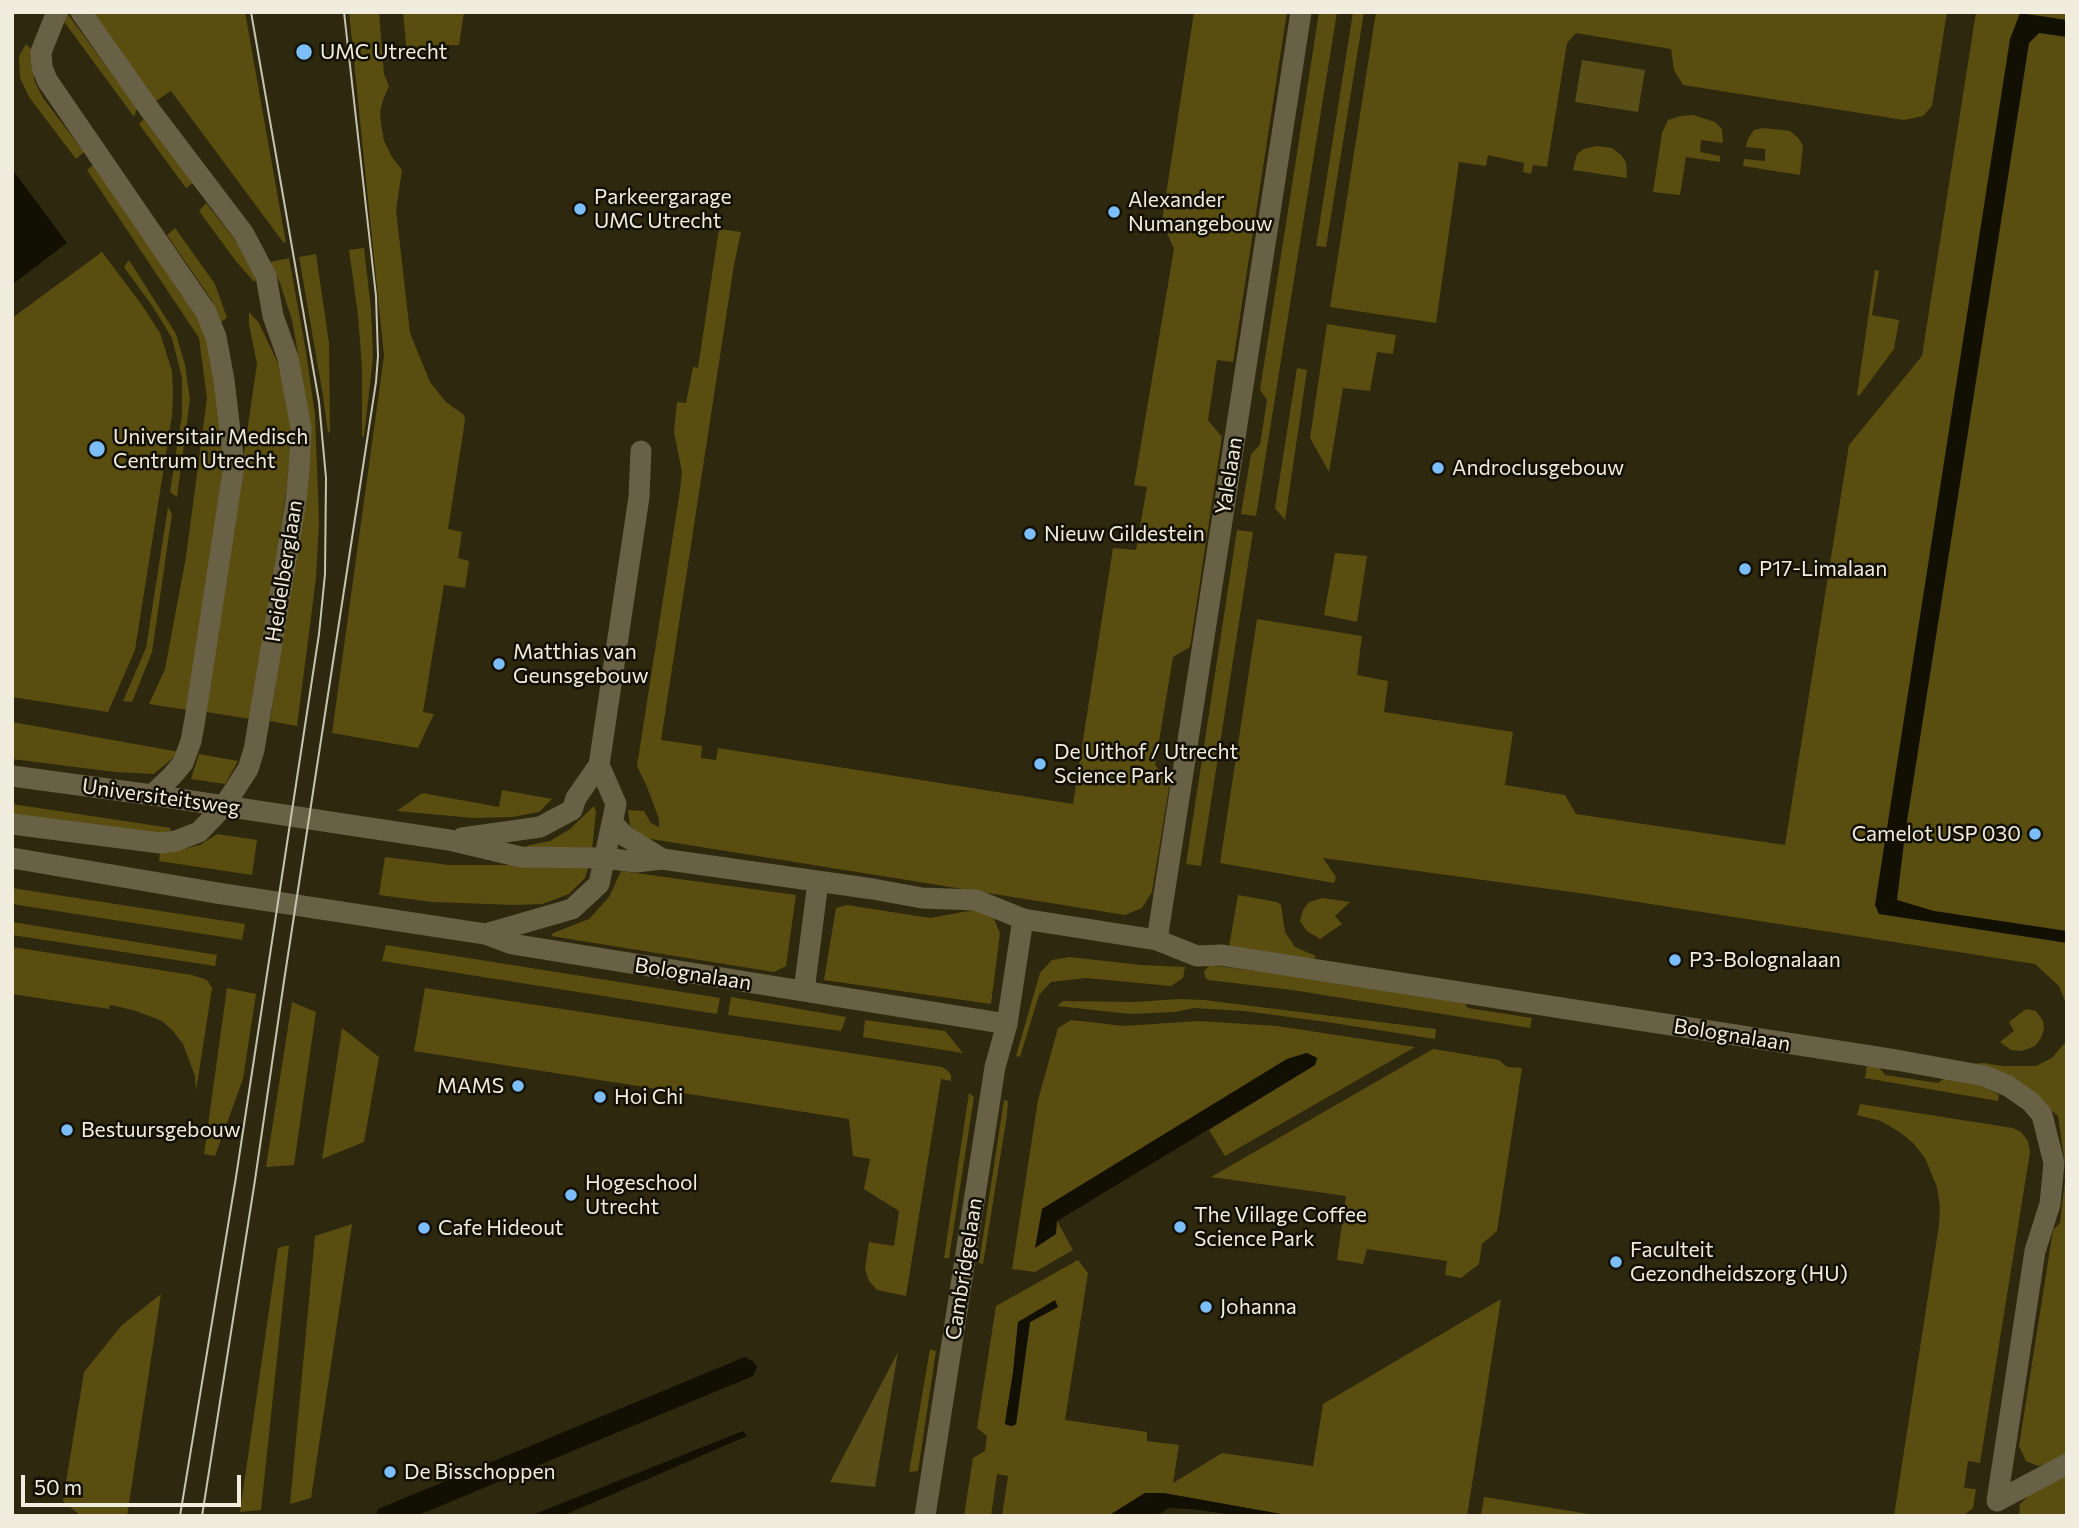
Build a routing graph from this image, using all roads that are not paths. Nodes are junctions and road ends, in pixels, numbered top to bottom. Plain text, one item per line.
1 (57, 12) edge
2 (81, 12) edge
3 (1301, 12) edge
4 (641, 451) dead end
5 (598, 765) junction
6 (12, 776) edge
7 (152, 795) junction
8 (225, 806) junction
9 (311, 819) joint
10 (612, 823) junction
11 (12, 824) edge
12 (449, 840) junction
13 (12, 858) edge
14 (605, 858) junction
15 (662, 859) junction
16 (818, 882) junction
17 (1023, 919) junction
18 (485, 934) junction
19 (1157, 940) junction
20 (804, 992) junction
21 (1007, 1024) junction
22 (2067, 1464) edge
23 (925, 1516) edge

1 - 7 street
2 - 8 street, Heidelberglaan
3 - 19 street, Yalelaan
4 - 5 street
5 - 10 street
5 - 12 street
6 - 7 street, Universiteitsweg
7 - 8 street, Universiteitsweg
8 - 9 street, Universiteitsweg
8 - 11 street, Heidelberglaan
9 - 12 street, Bolognalaan
10 - 14 street
10 - 15 street
12 - 14 street, Bolognalaan
13 - 18 street, Bolognalaan
14 - 15 street, Bolognalaan
14 - 18 street
15 - 16 street, Bolognalaan
16 - 17 street, Bolognalaan
16 - 20 street
17 - 19 street, Bolognalaan
17 - 21 street
18 - 20 street, Bolognalaan
19 - 22 street, Bolognalaan
20 - 21 street, Bolognalaan
21 - 23 street, Cambridgelaan

